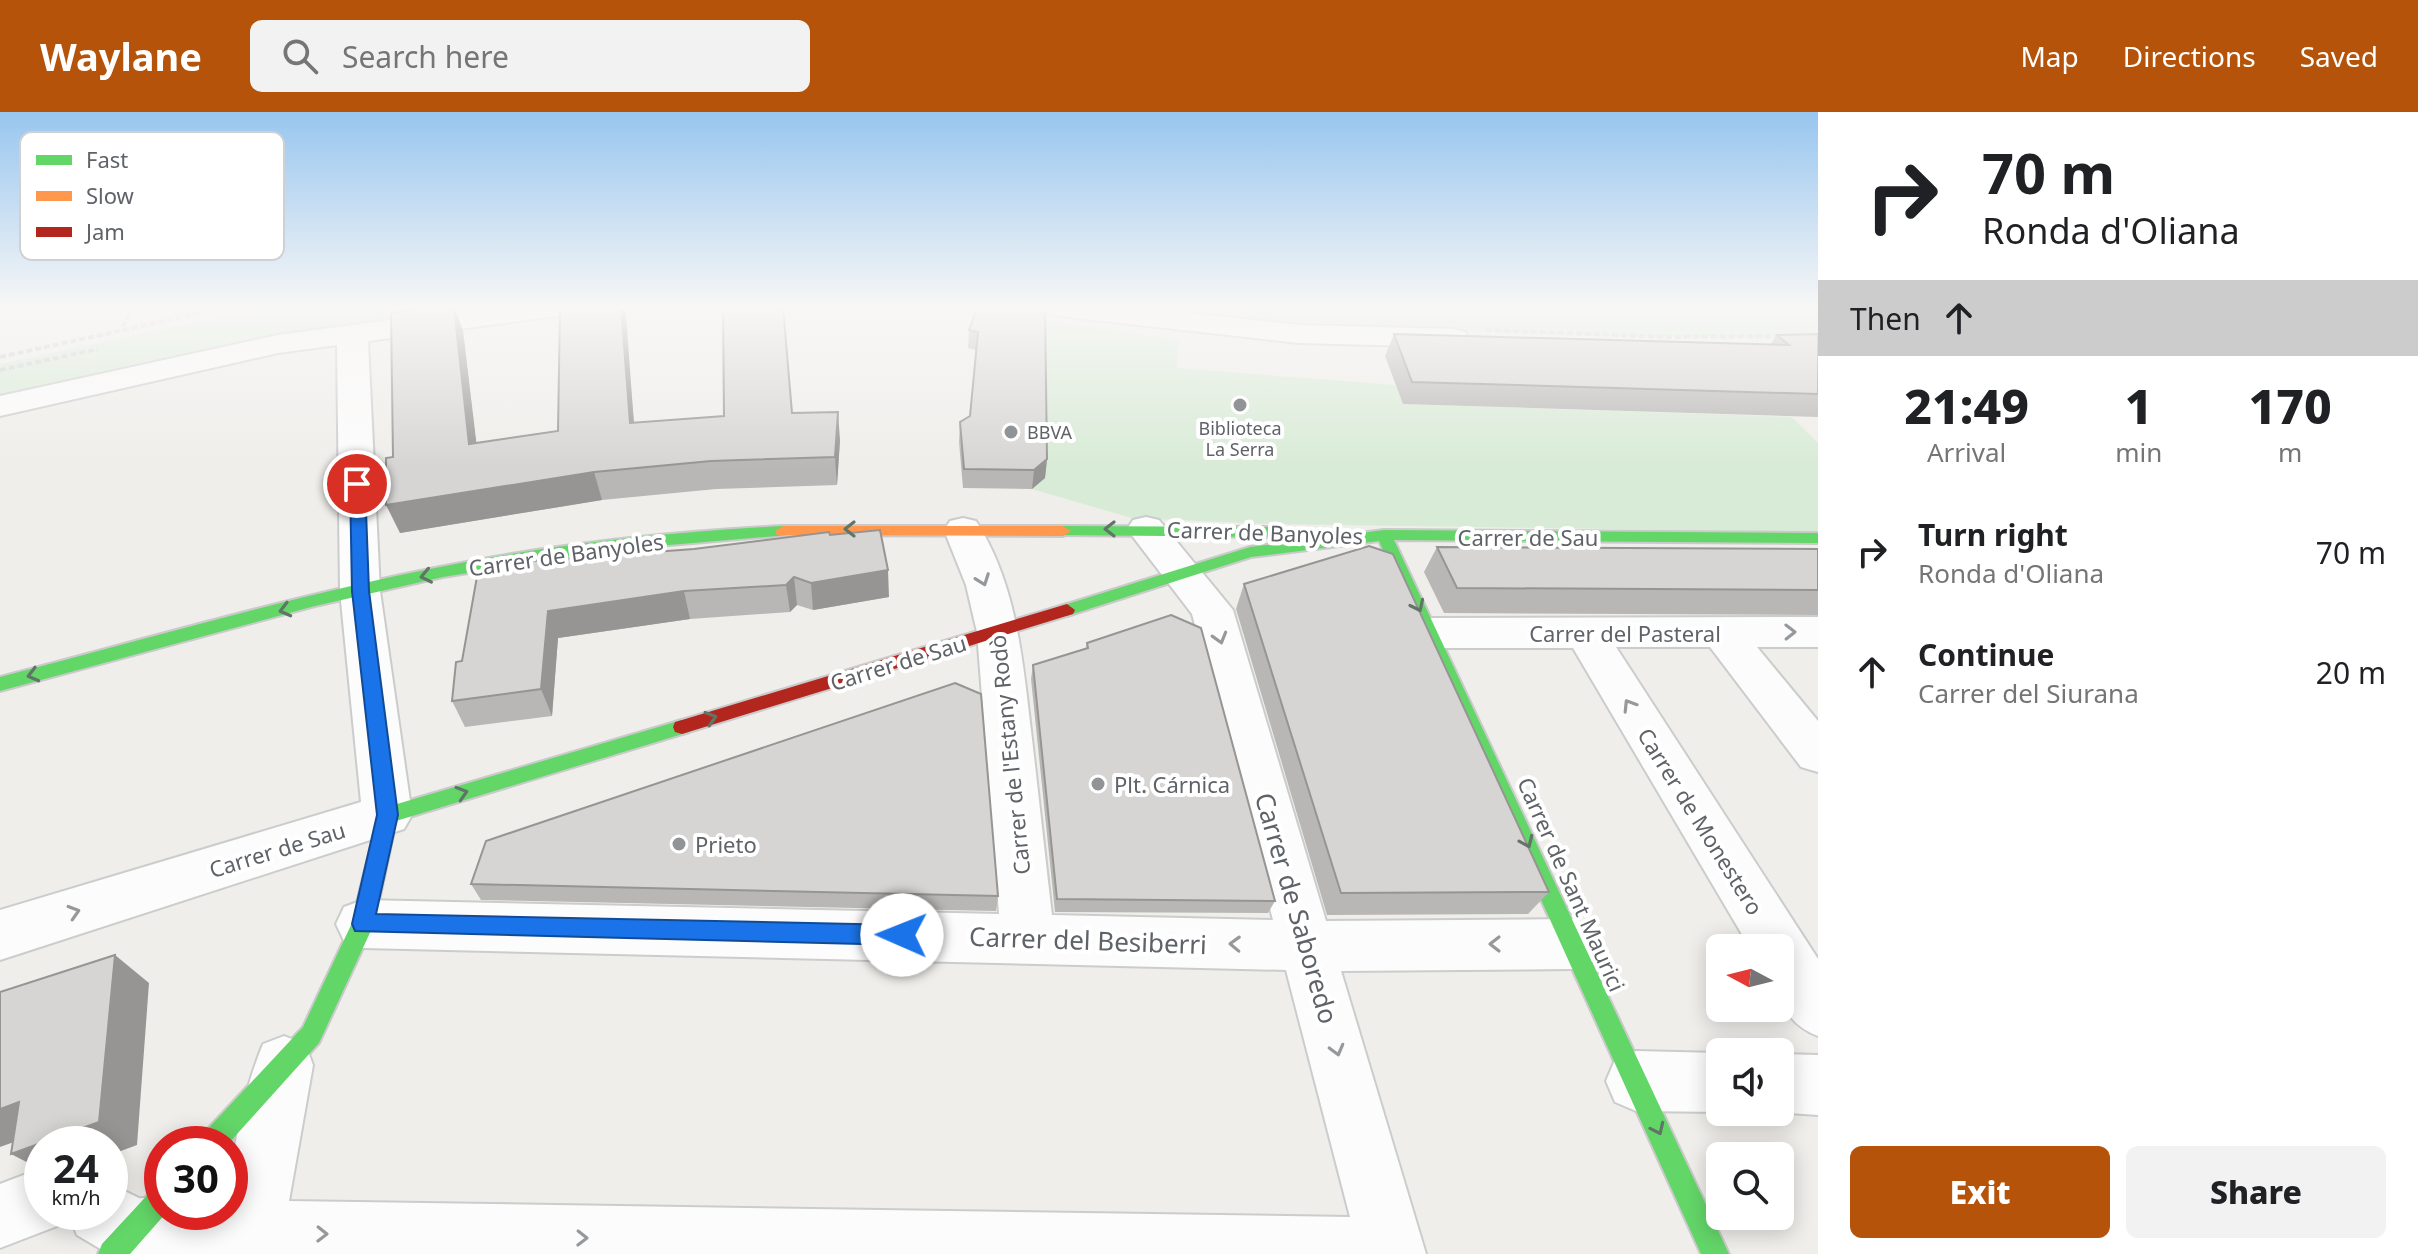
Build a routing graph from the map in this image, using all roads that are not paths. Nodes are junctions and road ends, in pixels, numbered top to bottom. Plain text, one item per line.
1 (205, 360) edge
2 (353, 360) edge
3 (0, 406) edge
4 (1146, 529) junction
5 (963, 530) junction
6 (1384, 535) junction
7 (1818, 538) edge
8 (1180, 573) junction
9 (360, 591) junction
10 (998, 632) junction
11 (1818, 632) edge
12 (1432, 633) junction
13 (1585, 633) junction
14 (1722, 633) junction
15 (0, 684) edge
16 (1818, 754) edge
17 (387, 815) junction
18 (363, 924) junction
19 (0, 935) edge
20 (1028, 937) junction
21 (1573, 944) junction
22 (1309, 946) junction
23 (1818, 1009) edge
24 (284, 1065) junction
25 (1636, 1081) junction
26 (1706, 1083) edge
27 (1794, 1084) edge
28 (1818, 1085) edge
29 (228, 1126) edge
30 (24, 1207) edge
31 (0, 1216) edge
32 (128, 1224) edge
33 (246, 1243) edge
34 (1195, 1251) edge
35 (1392, 1252) edge
36 (1715, 1254) edge

1 - 3 street
2 - 9 street
4 -> 5 street, Carrer de Banyoles
4 - 6 street, Carrer de Banyoles
4 - 8 street, Carrer de Banyoles
5 -> 9 street, Carrer de Banyoles
5 -> 10 street, Carrer de l'Estany Rodò
6 - 7 street, Carrer de Sau
6 - 8 street, Carrer de Sau
6 -> 12 street, Carrer de Sant Maurici
8 - 10 street, Carrer de Sau
8 -> 22 street, Carrer de Saboredo
9 -> 15 street, Carrer de Banyoles
9 - 17 street
17 -> 10 street, Carrer de Sau
10 - 20 street, Carrer de l'Estany Rodò
14 -> 11 street, Carrer del Pasteral
12 - 13 street, Carrer del Pasteral
12 -> 21 street, Carrer de Sant Maurici
13 - 14 street, Carrer del Pasteral
23 -> 13 street, Carrer de Monestero
14 - 16 street
17 - 18 street
19 -> 17 street, Carrer de Sau
18 - 20 street, Carrer del Besiberri
18 - 24 street
22 -> 20 street, Carrer del Besiberri
21 -> 22 street, Carrer del Besiberri
21 - 25 street, Carrer de Sant Maurici
22 -> 35 street, Carrer de Saboredo
24 - 29 street
24 - 33 street
25 - 26 street
25 -> 36 street, Carrer de Sant Maurici
27 - 28 street
30 - 31 street
32 - 33 street
33 -> 34 street
34 - 35 street

